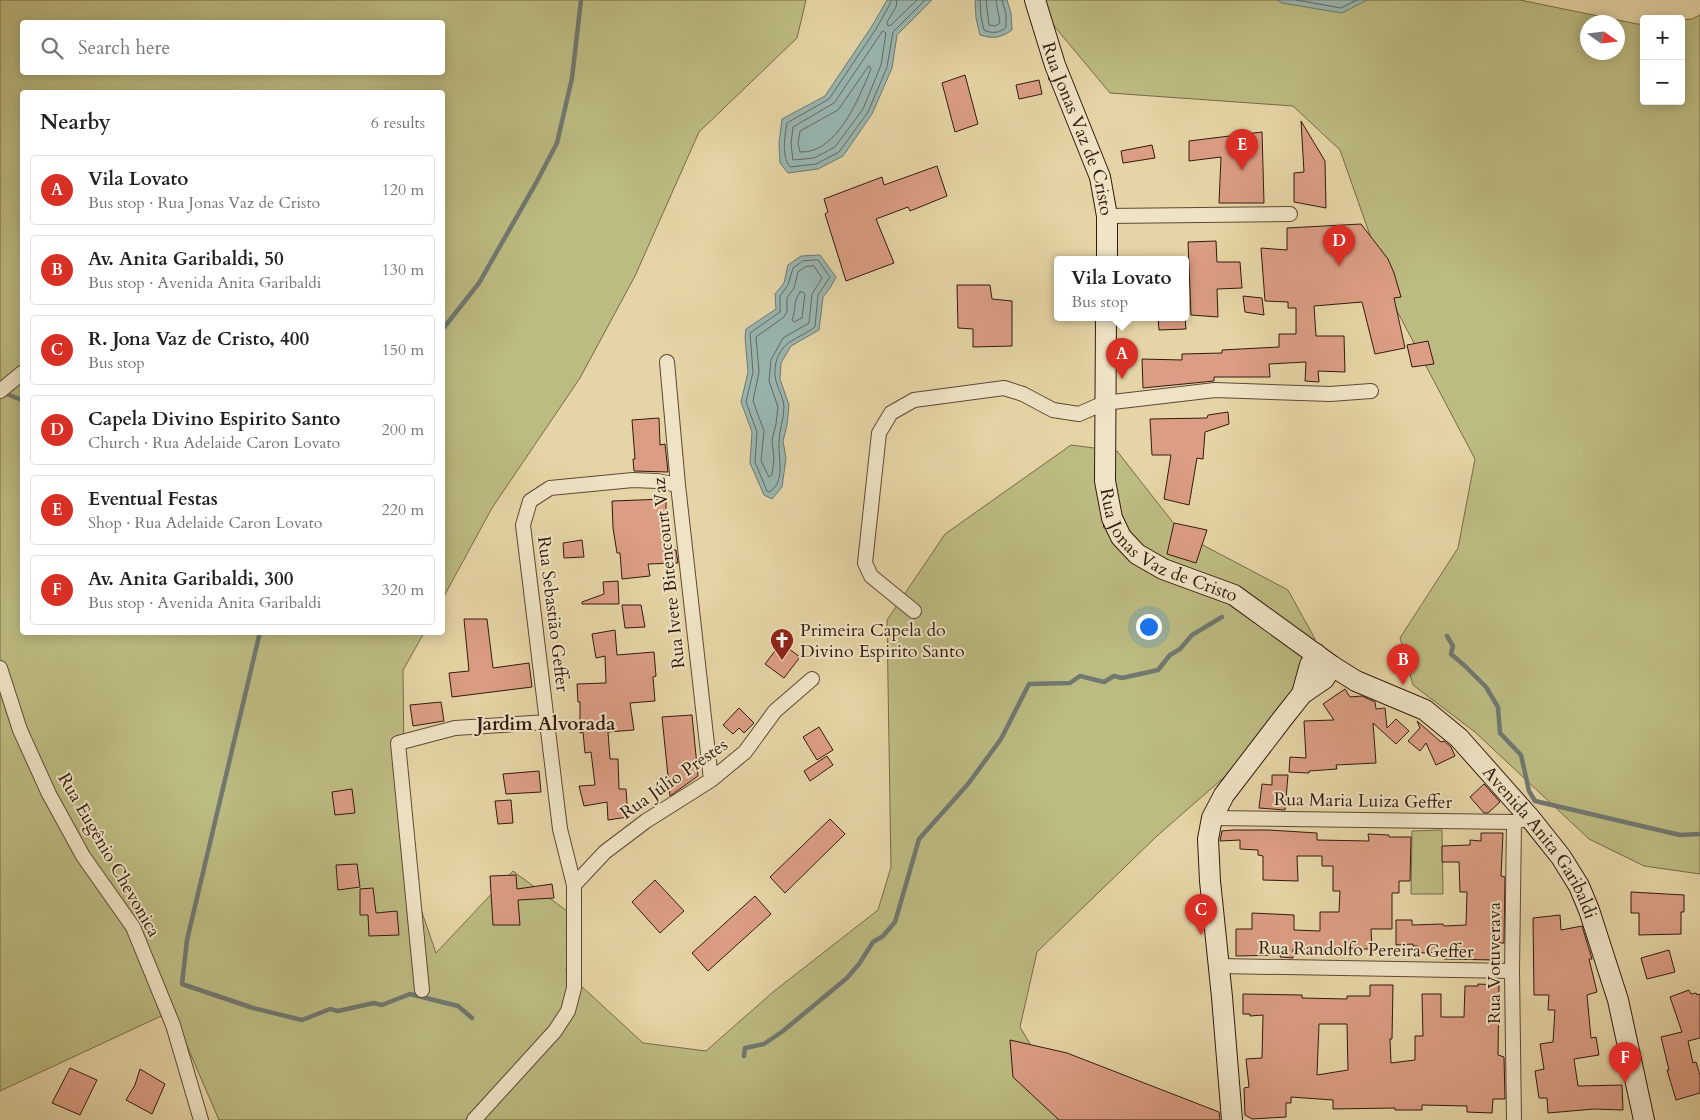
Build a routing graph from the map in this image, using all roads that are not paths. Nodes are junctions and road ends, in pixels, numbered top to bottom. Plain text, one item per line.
1 (1035, 0) edge
2 (1290, 214) dead end
3 (1107, 216) junction
4 (1106, 256) edge
5 (1106, 321) edge
6 (667, 362) dead end
7 (20, 375) edge
8 (0, 391) edge
9 (1371, 391) dead end
10 (1104, 403) junction
11 (678, 485) junction
12 (914, 611) dead end
13 (1316, 654) junction
14 (1332, 666) junction
15 (0, 668) edge
16 (812, 679) dead end
17 (1302, 694) junction
18 (548, 722) junction
19 (711, 780) junction
20 (1212, 818) junction
21 (1522, 820) junction
22 (574, 885) junction
23 (1219, 966) junction
24 (1512, 971) junction
25 (422, 990) dead end
26 (201, 1120) edge
27 (474, 1120) edge
28 (1232, 1120) edge
29 (1514, 1120) edge
30 (1644, 1120) edge

1 - 3 main road, Rua Jonas Vaz de Cristo
2 - 3 street
3 - 4 main road, Rua Jonas Vaz de Cristo
5 - 10 main road, Rua Jonas Vaz de Cristo
6 - 11 street, Rua Ivete Bitencourt Vaz
7 - 8 street
9 - 10 street
10 - 12 street
10 - 13 main road, Rua Jonas Vaz de Cristo
11 - 18 street, Rua Sebastião Geffer
11 - 19 street, Rua Ivete Bitencourt Vaz
13 - 14 main road, Avenida Anita Garibaldi
13 - 17 main road
14 - 17 main road
14 - 21 main road, Avenida Anita Garibaldi
15 - 26 street, Rua Eugênio Chevonica
16 - 19 street, Rua Júlio Prestes
17 - 20 main road
18 - 22 street, Rua Sebastião Geffer
18 - 25 street
19 - 22 street, Rua Júlio Prestes
20 - 21 street, Rua Maria Luiza Geffer
20 - 23 main road
21 - 24 street, Rua Votuverava
21 - 30 main road, Avenida Anita Garibaldi
22 - 27 street, Rua Sebastião Geffer
23 - 24 street, Rua Randolfo Pereira Geffer
23 - 28 main road
24 - 29 street, Rua Votuverava

